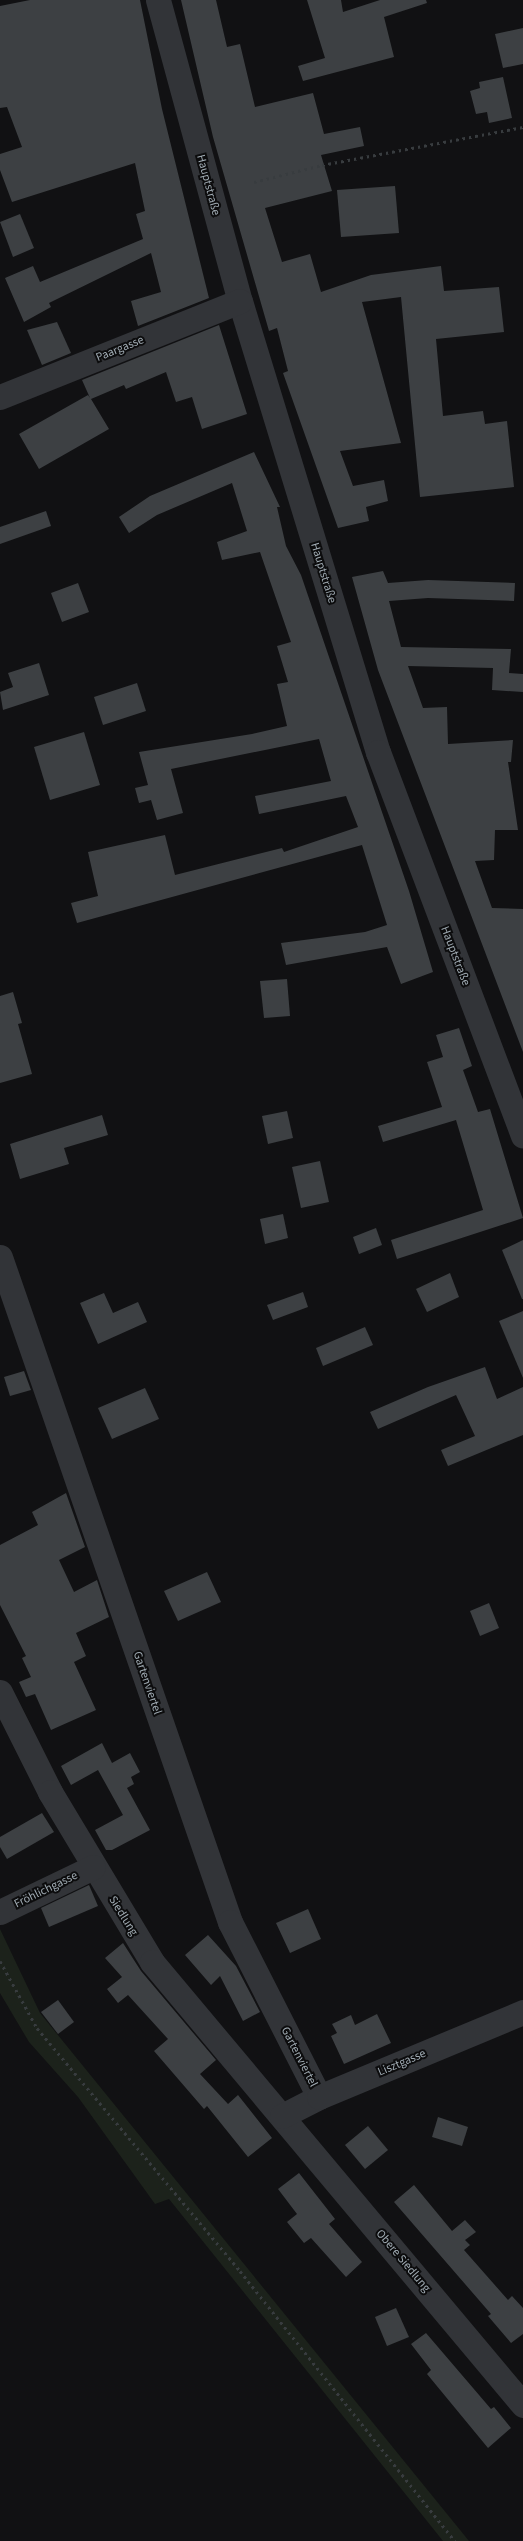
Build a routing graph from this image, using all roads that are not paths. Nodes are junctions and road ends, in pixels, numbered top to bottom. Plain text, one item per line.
1 (158, 0) edge
2 (240, 301) junction
3 (0, 397) edge
4 (523, 1136) edge
5 (0, 1258) edge
6 (7, 1300) edge
7 (0, 1692) edge
8 (93, 1867) junction
9 (0, 1912) edge
10 (523, 2012) edge
11 (319, 2097) junction
12 (282, 2116) junction
13 (523, 2405) edge

1 - 2 street, Hauptstraße
2 - 3 street, Paargasse
2 - 4 street, Hauptstraße
5 - 6 street, Gartenviertel
6 - 11 street, Gartenviertel
7 - 8 street, Siedlung
8 - 9 street, Fröhlichgasse
8 - 12 street, Siedlung
10 - 11 street, Lisztgasse
11 - 12 street, Lisztgasse
12 - 13 street, Obere Siedlung

